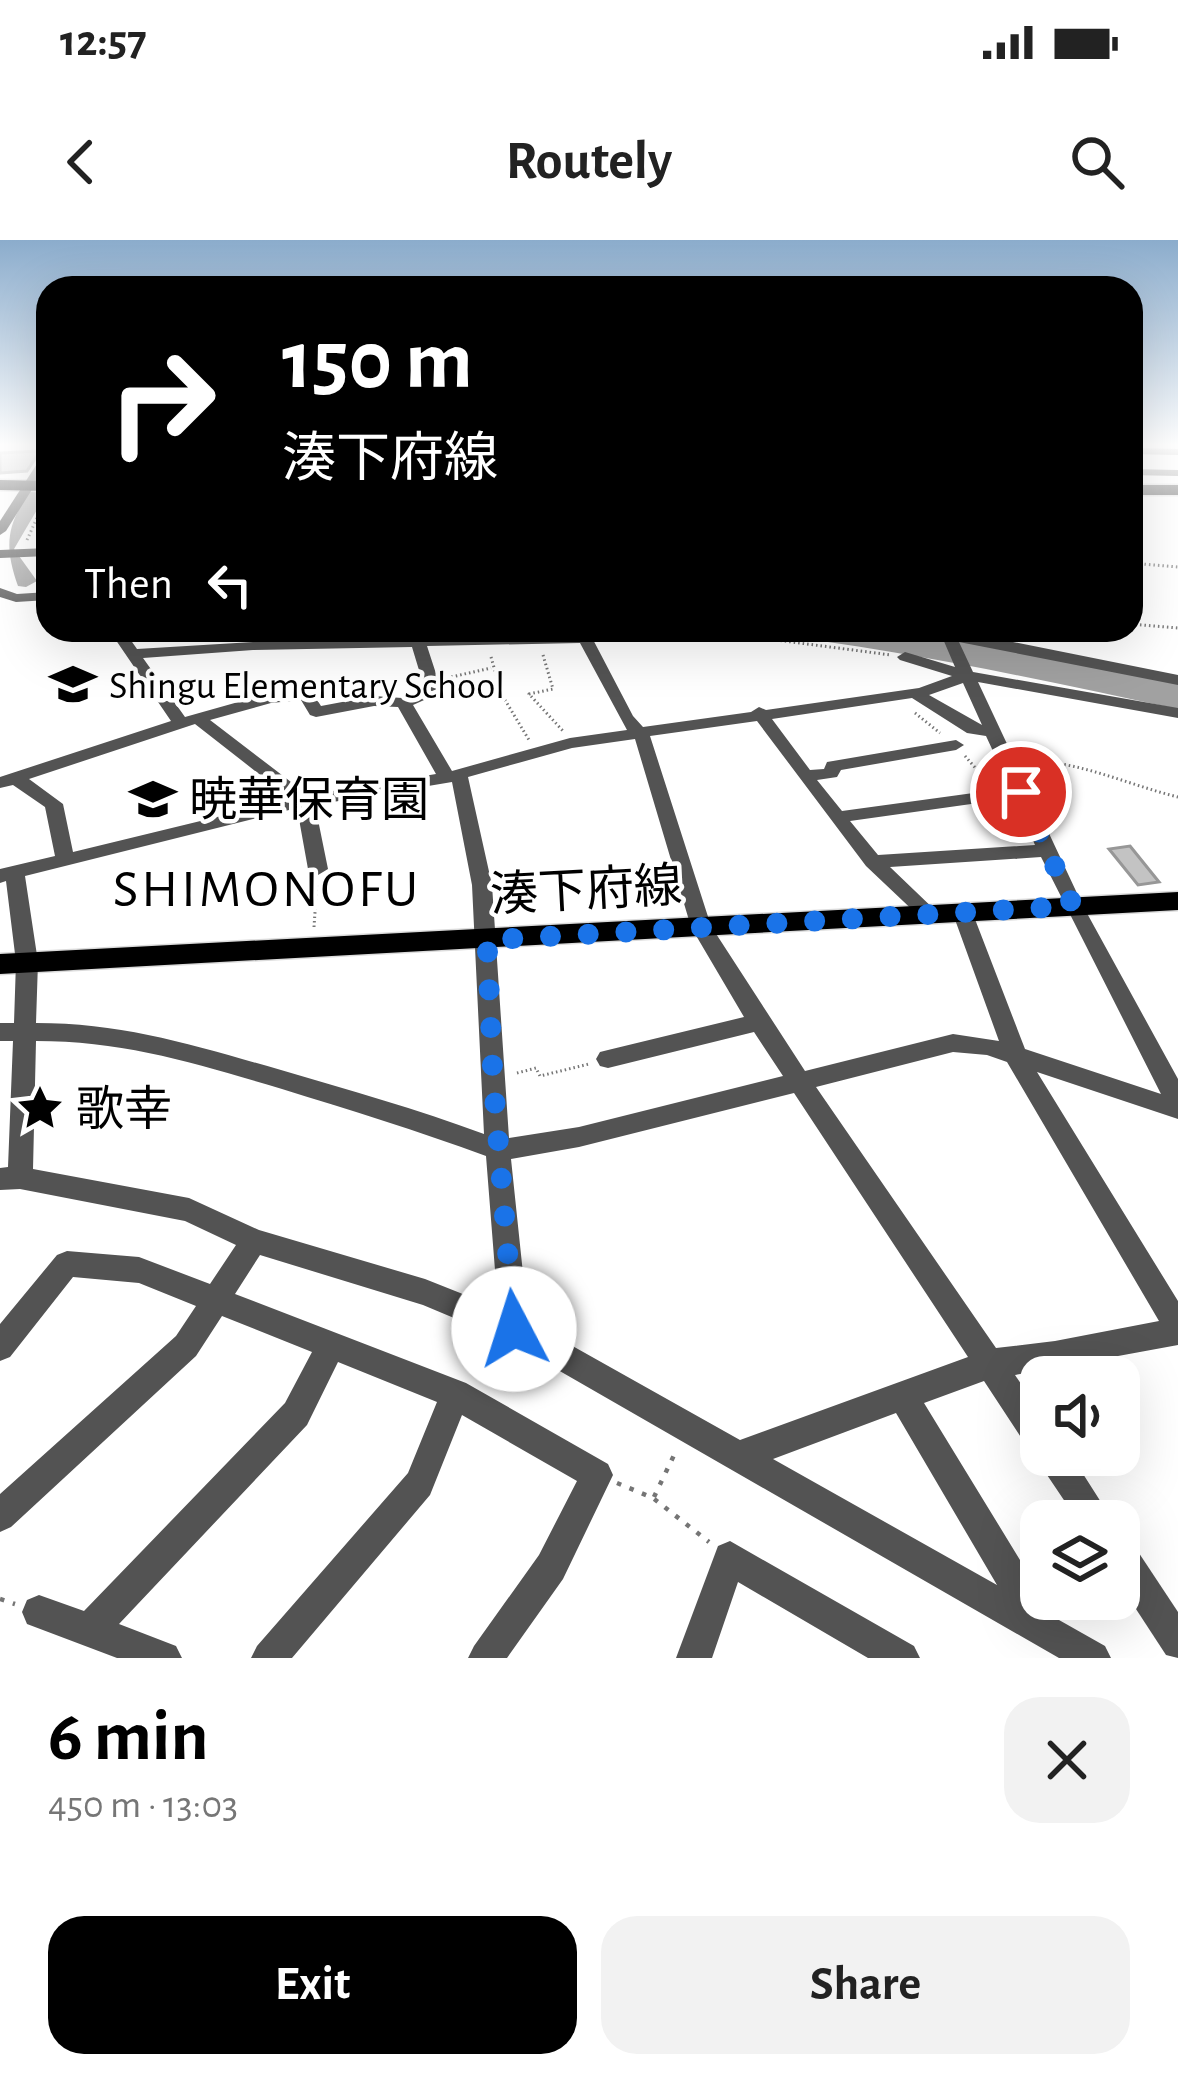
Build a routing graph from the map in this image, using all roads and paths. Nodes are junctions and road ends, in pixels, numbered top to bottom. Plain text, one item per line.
1 (34, 509) edge
2 (36, 552) edge
3 (25, 553) junction
4 (0, 554) edge
5 (1143, 563) edge
6 (1178, 567) edge
7 (6, 594) edge
8 (36, 595) edge
9 (1143, 625) edge
10 (1178, 628) edge
11 (125, 642) edge
12 (418, 642) joint
13 (489, 642) edge
14 (544, 642) edge
15 (587, 642) edge
16 (814, 642) edge
17 (951, 642) edge
18 (991, 642) edge
19 (134, 655) junction
20 (905, 657) joint
21 (492, 668) junction
22 (968, 676) junction
23 (1178, 680) edge
24 (431, 682) junction
25 (914, 693) junction
26 (404, 703) junction
27 (759, 712) junction
28 (1178, 712) edge
29 (189, 721) junction
30 (639, 730) junction
31 (994, 732) junction
32 (570, 743) junction
33 (956, 746) dead end
34 (536, 752) junction
35 (1006, 760) junction
36 (805, 776) junction
37 (453, 777) junction
38 (6, 780) edge
39 (1021, 792) junction
40 (1178, 796) edge
41 (305, 801) junction
42 (837, 817) junction
43 (1047, 850) junction
44 (65, 860) junction
45 (872, 862) junction
46 (318, 869) joint
47 (8, 875) edge
48 (1178, 901) edge
49 (1073, 906) junction
50 (929, 914) junction
51 (962, 914) junction
52 (701, 927) junction
53 (487, 940) junction
54 (313, 950) junction
55 (14, 963) edge
56 (758, 1022) junction
57 (13, 1031) edge
58 (608, 1059) joint
59 (1016, 1059) junction
60 (493, 1079) junction
61 (799, 1081) junction
62 (1178, 1106) edge
63 (499, 1150) junction
64 (10, 1179) edge
65 (254, 1241) junction
66 (214, 1301) junction
67 (514, 1329) junction
68 (1178, 1329) edge
69 (0, 1347) edge
70 (330, 1347) junction
71 (989, 1364) junction
72 (455, 1394) junction
73 (902, 1395) junction
74 (1020, 1409) edge
75 (687, 1428) junction
76 (740, 1456) junction
77 (597, 1475) junction
78 (653, 1498) junction
79 (0, 1516) edge
80 (730, 1558) junction
81 (1140, 1585) edge
82 (1020, 1607) edge
83 (39, 1612) dead end
84 (1020, 1617) edge
85 (1026, 1620) edge
86 (89, 1630) junction
87 (1178, 1643) edge
88 (892, 1655) edge
89 (164, 1658) edge
90 (269, 1658) edge
91 (486, 1658) edge
92 (694, 1658) edge
93 (1093, 1658) edge

1 - 3 path
2 - 3 street
3 - 4 street
5 - 6 path
7 - 8 street
9 - 10 path
11 - 19 street
12 - 19 street
12 - 24 street
13 - 21 path
14 - 32 path
15 - 30 street
16 - 20 path
17 - 22 street
18 - 23 street
19 - 29 street
20 - 22 street
21 - 24 path
21 - 34 path
22 - 25 street
22 - 28 street
22 - 31 street
24 - 26 street
25 - 27 street
25 - 31 street
26 - 29 street
26 - 37 street
27 - 30 street
27 - 36 street
29 - 38 street
29 - 41 street
30 - 32 street
30 - 52 street
31 - 35 street
32 - 34 street
33 - 36 street
34 - 37 street
35 - 39 street
35 - 40 path
36 - 42 street
37 - 41 street
37 - 53 street
38 - 44 street
39 - 42 street
39 - 43 street
41 - 44 street
41 - 46 street
42 - 45 street
43 - 45 street
43 - 49 street
44 - 47 street
45 - 50 street
46 - 54 path
47 - 55 street
48 - 49 main road, 湊下府線
49 - 51 main road, 湊下府線
49 - 62 street
50 - 51 main road, 湊下府線
50 - 52 main road, 湊下府線
51 - 59 street
52 - 53 main road, 湊下府線
52 - 56 street
53 - 54 main road, 湊下府線
53 - 60 street
54 - 55 main road, 湊下府線
55 - 57 street
56 - 58 street
56 - 61 street
57 - 63 street
57 - 64 street
58 - 60 path
59 - 61 street
59 - 62 street
59 - 68 street
60 - 63 street
61 - 63 street
61 - 71 street
63 - 67 street
64 - 65 street
65 - 66 street
65 - 67 street
66 - 69 street
66 - 70 street
66 - 79 street
67 - 75 street
68 - 71 street
70 - 72 street
70 - 86 street
71 - 73 street
71 - 74 street
72 - 77 street
72 - 90 street
73 - 76 street
73 - 82 street
75 - 76 street
75 - 78 path
76 - 84 street
77 - 78 path
77 - 91 street
78 - 80 path
80 - 88 street
80 - 92 street
81 - 87 street
83 - 86 street
85 - 93 street
86 - 89 street

